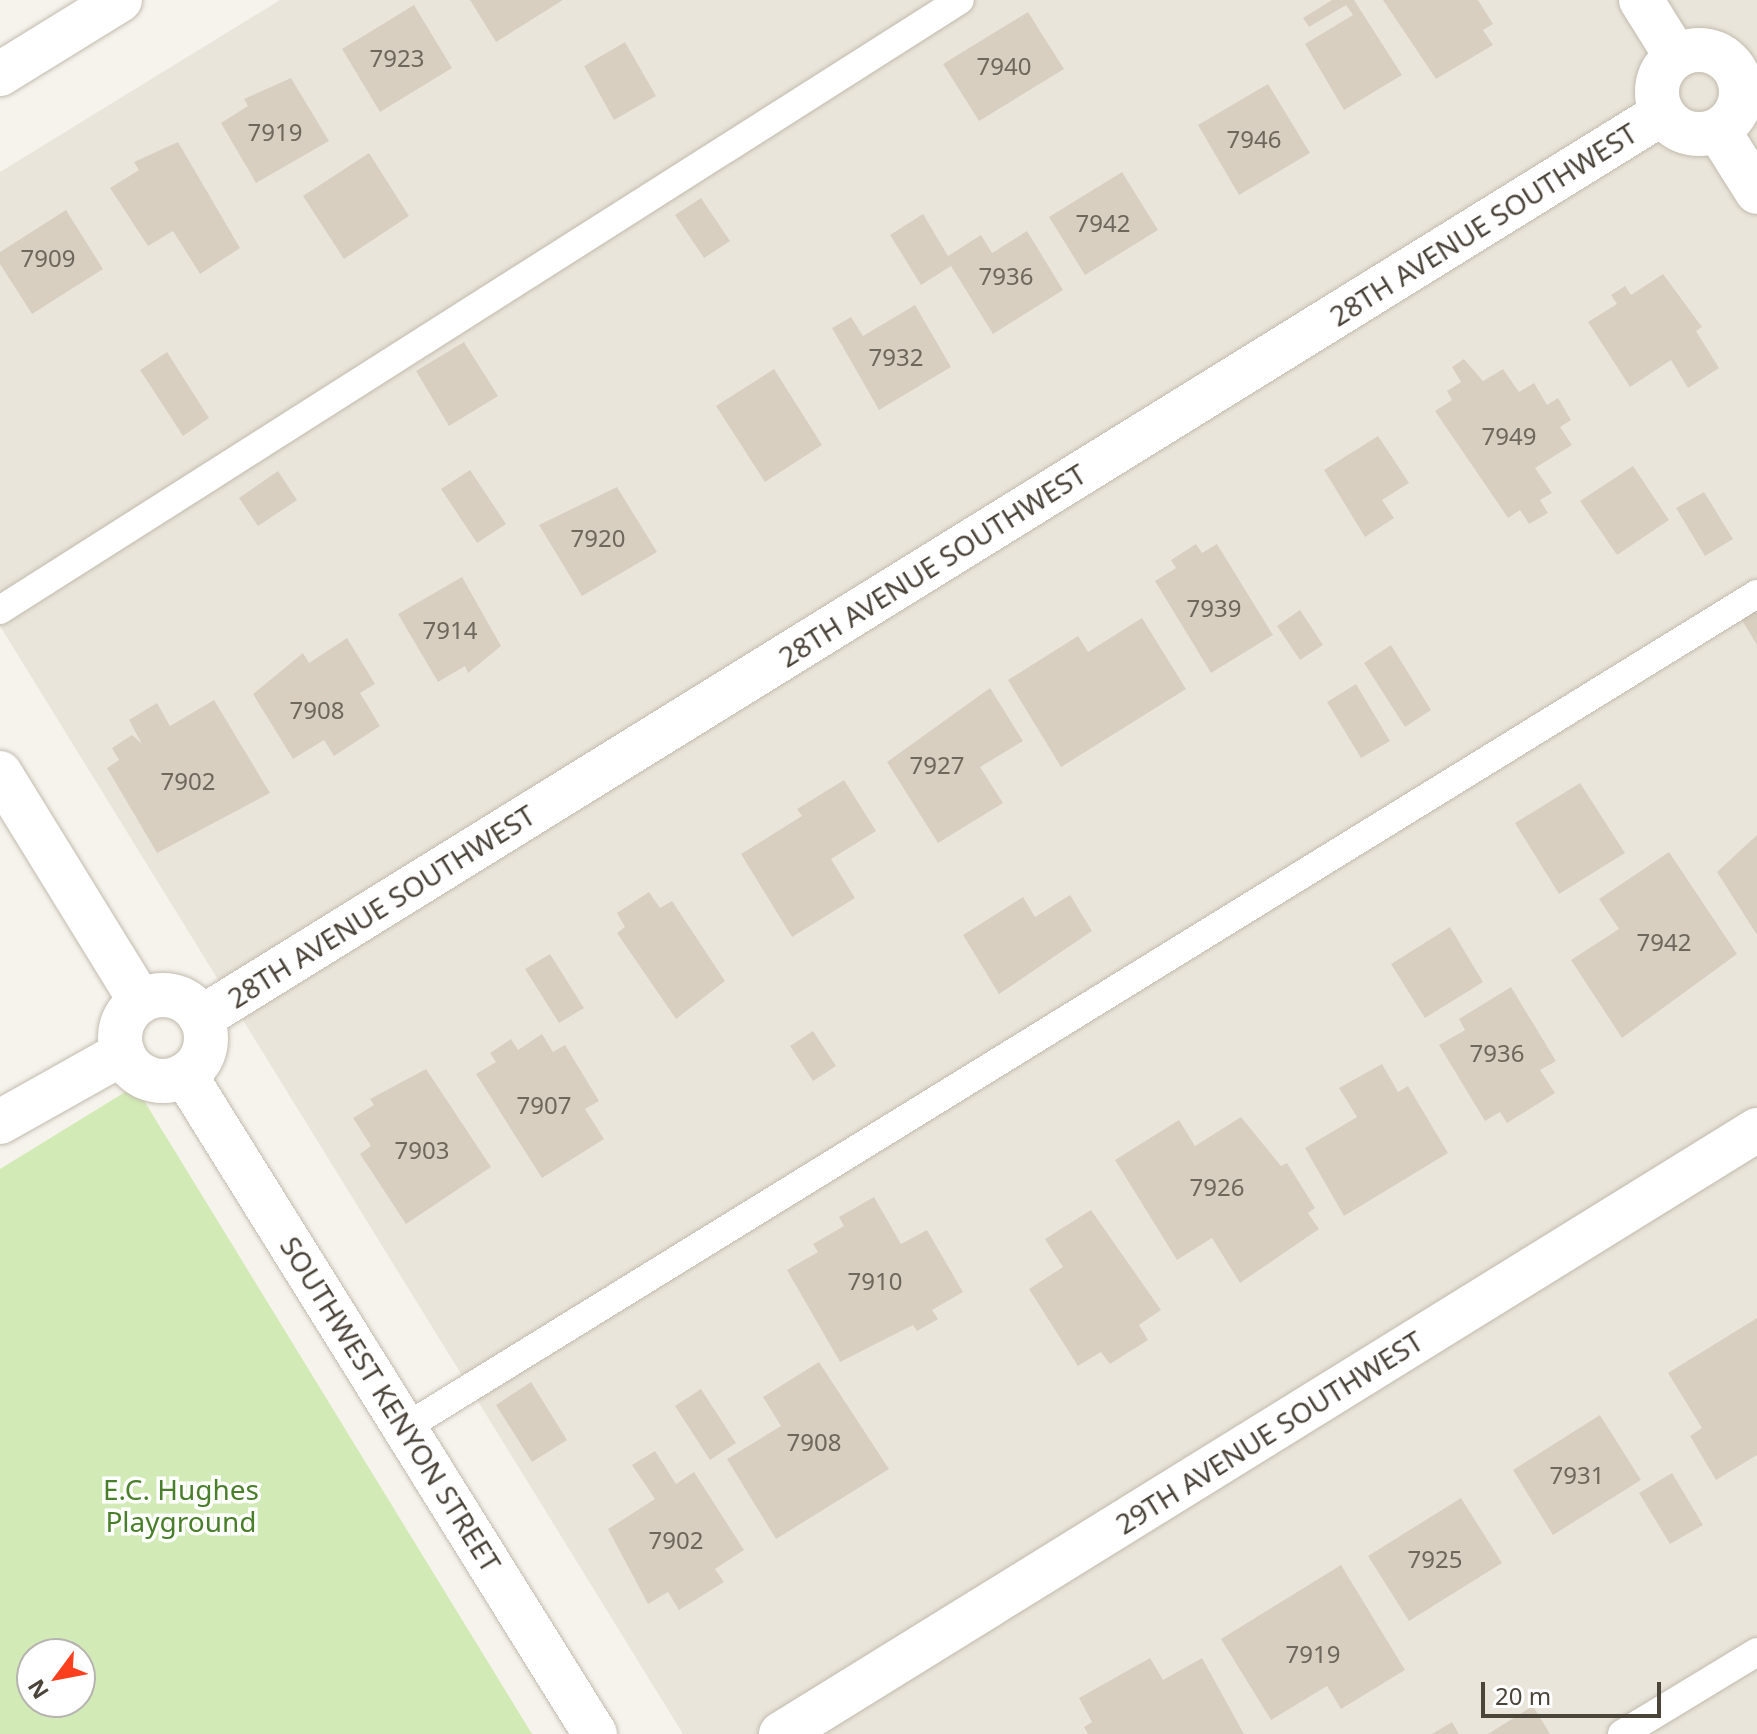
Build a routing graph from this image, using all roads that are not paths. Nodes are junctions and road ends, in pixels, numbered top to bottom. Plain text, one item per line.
1 (120, 0) edge
2 (960, 0) edge
3 (1641, 0) edge
4 (1676, 56) junction
5 (1747, 65) edge
6 (0, 74) edge
7 (1663, 113) junction
8 (1718, 130) junction
9 (1757, 192) edge
10 (1757, 594) edge
11 (0, 610) edge
12 (0, 773) edge
13 (140, 1001) junction
14 (201, 1018) junction
15 (123, 1053) junction
16 (185, 1075) junction
17 (0, 1122) edge
18 (1757, 1130) edge
19 (406, 1427) junction
20 (1757, 1652) edge
21 (595, 1734) edge
22 (781, 1734) edge
23 (1622, 1734) edge

1 - 6 street
2 - 11 lane
3 - 4 street
4 - 5 street
4 - 7 street
5 - 8 street
7 - 8 street
7 - 14 street, 28TH AVENUE SOUTHWEST
8 - 9 street
10 - 19 lane
12 - 13 street
13 - 14 street
13 - 15 street
14 - 16 street
15 - 16 street
15 - 17 street
16 - 19 street, SOUTHWEST KENYON STREET
18 - 22 street, 29TH AVENUE SOUTHWEST
19 - 21 street, SOUTHWEST KENYON STREET
20 - 23 lane

